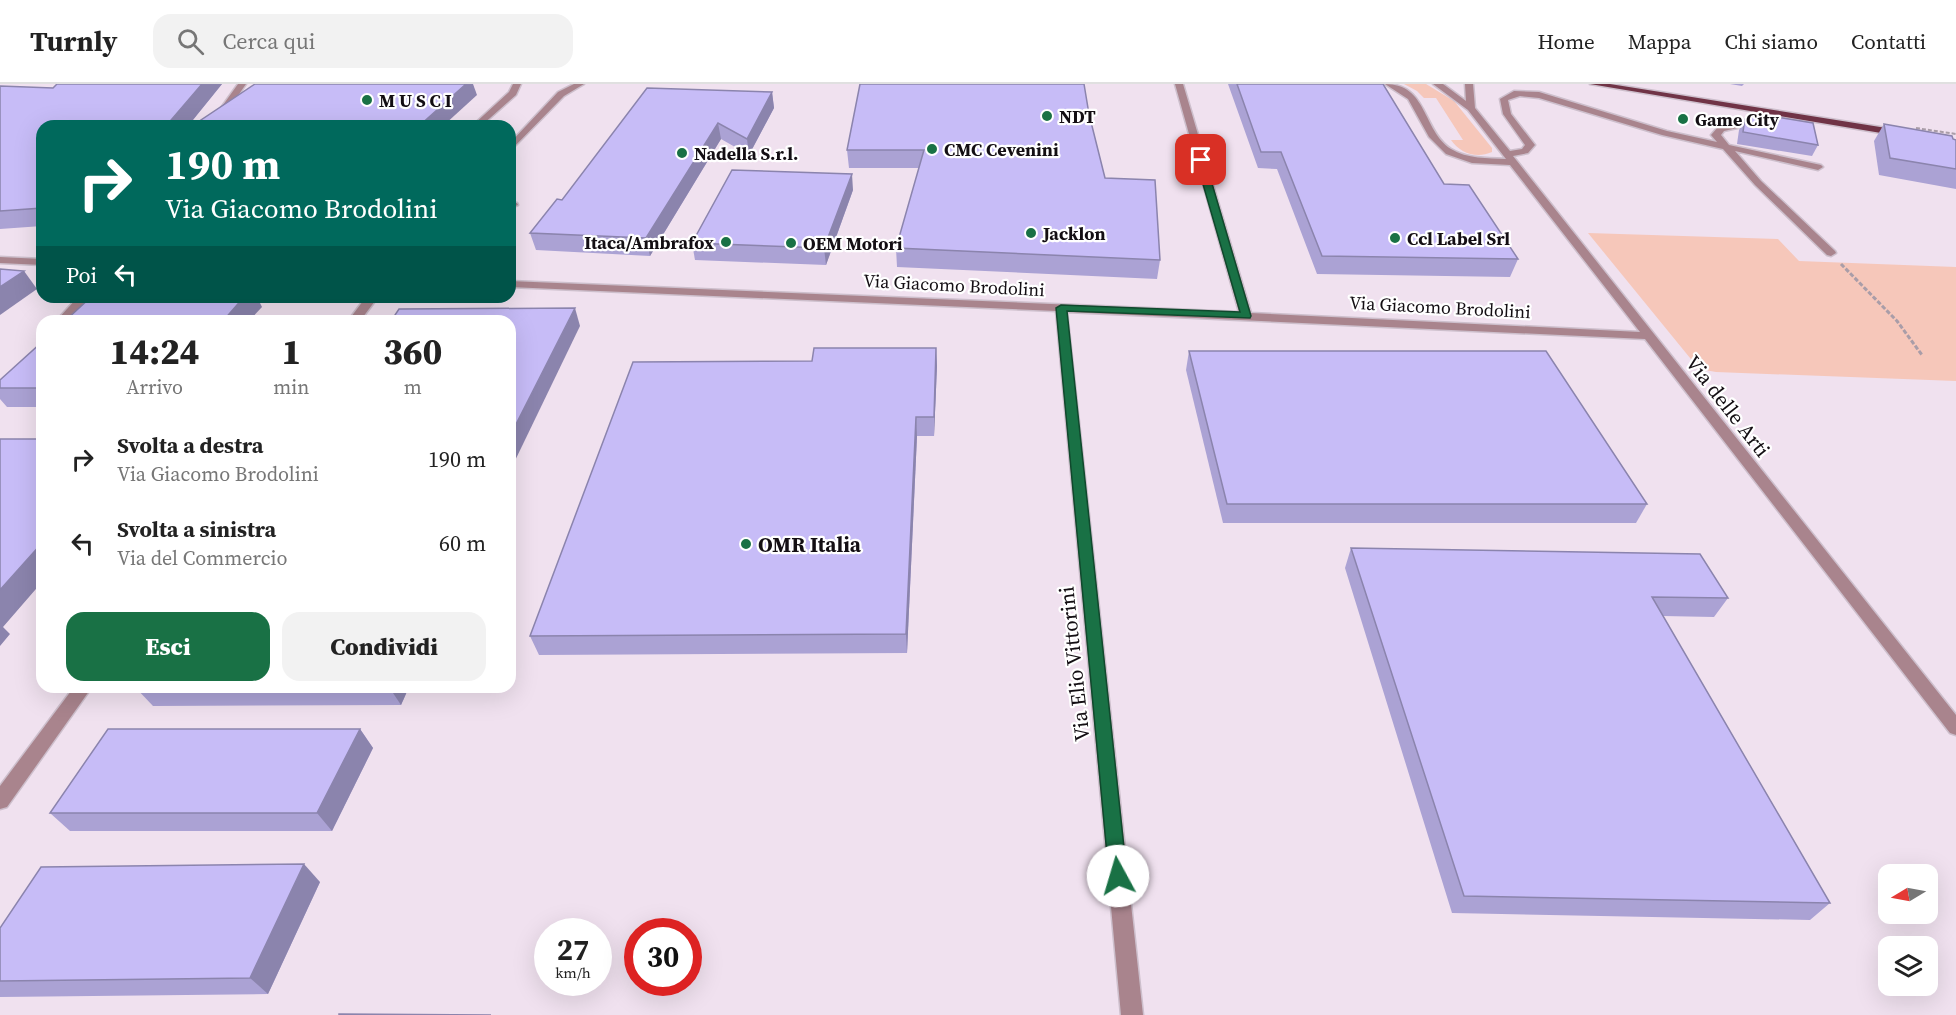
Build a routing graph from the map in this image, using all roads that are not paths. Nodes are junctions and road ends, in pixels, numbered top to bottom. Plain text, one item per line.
1 (242, 84) edge
2 (517, 84) edge
3 (580, 84) edge
4 (1179, 84) edge
5 (1389, 84) edge
6 (1437, 84) edge
7 (1469, 84) edge
8 (1594, 84) edge
9 (1471, 108) junction
10 (216, 120) edge
11 (483, 120) edge
12 (1747, 123) edge
13 (1909, 134) edge
14 (516, 142) edge
15 (1726, 148) junction
16 (1511, 158) junction
17 (1818, 167) dead end
18 (1831, 253) road end
19 (0, 260) edge
20 (36, 262) edge
21 (516, 284) edge
22 (78, 303) edge
23 (1061, 308) junction
24 (68, 315) edge
25 (1246, 316) junction
26 (1648, 336) junction
27 (80, 693) edge
28 (1956, 728) edge
29 (0, 801) edge
30 (1132, 1015) edge

1 - 10 street
2 - 11 street
3 - 14 street
4 - 25 street
5 - 16 street
6 - 9 street, Via delle Arti
7 - 9 street
8 - 13 main road
9 - 16 street, Via delle Arti
12 - 15 street
15 - 16 street
15 - 17 street
15 - 18 street
16 - 26 street, Via delle Arti
19 - 20 street
21 - 23 street, Via Giacomo Brodolini
22 - 24 street
23 - 25 street, Via Giacomo Brodolini
23 - 30 street, Via Elio Vittorini
25 - 26 street, Via Giacomo Brodolini
26 - 28 street, Via delle Arti
27 - 29 street

